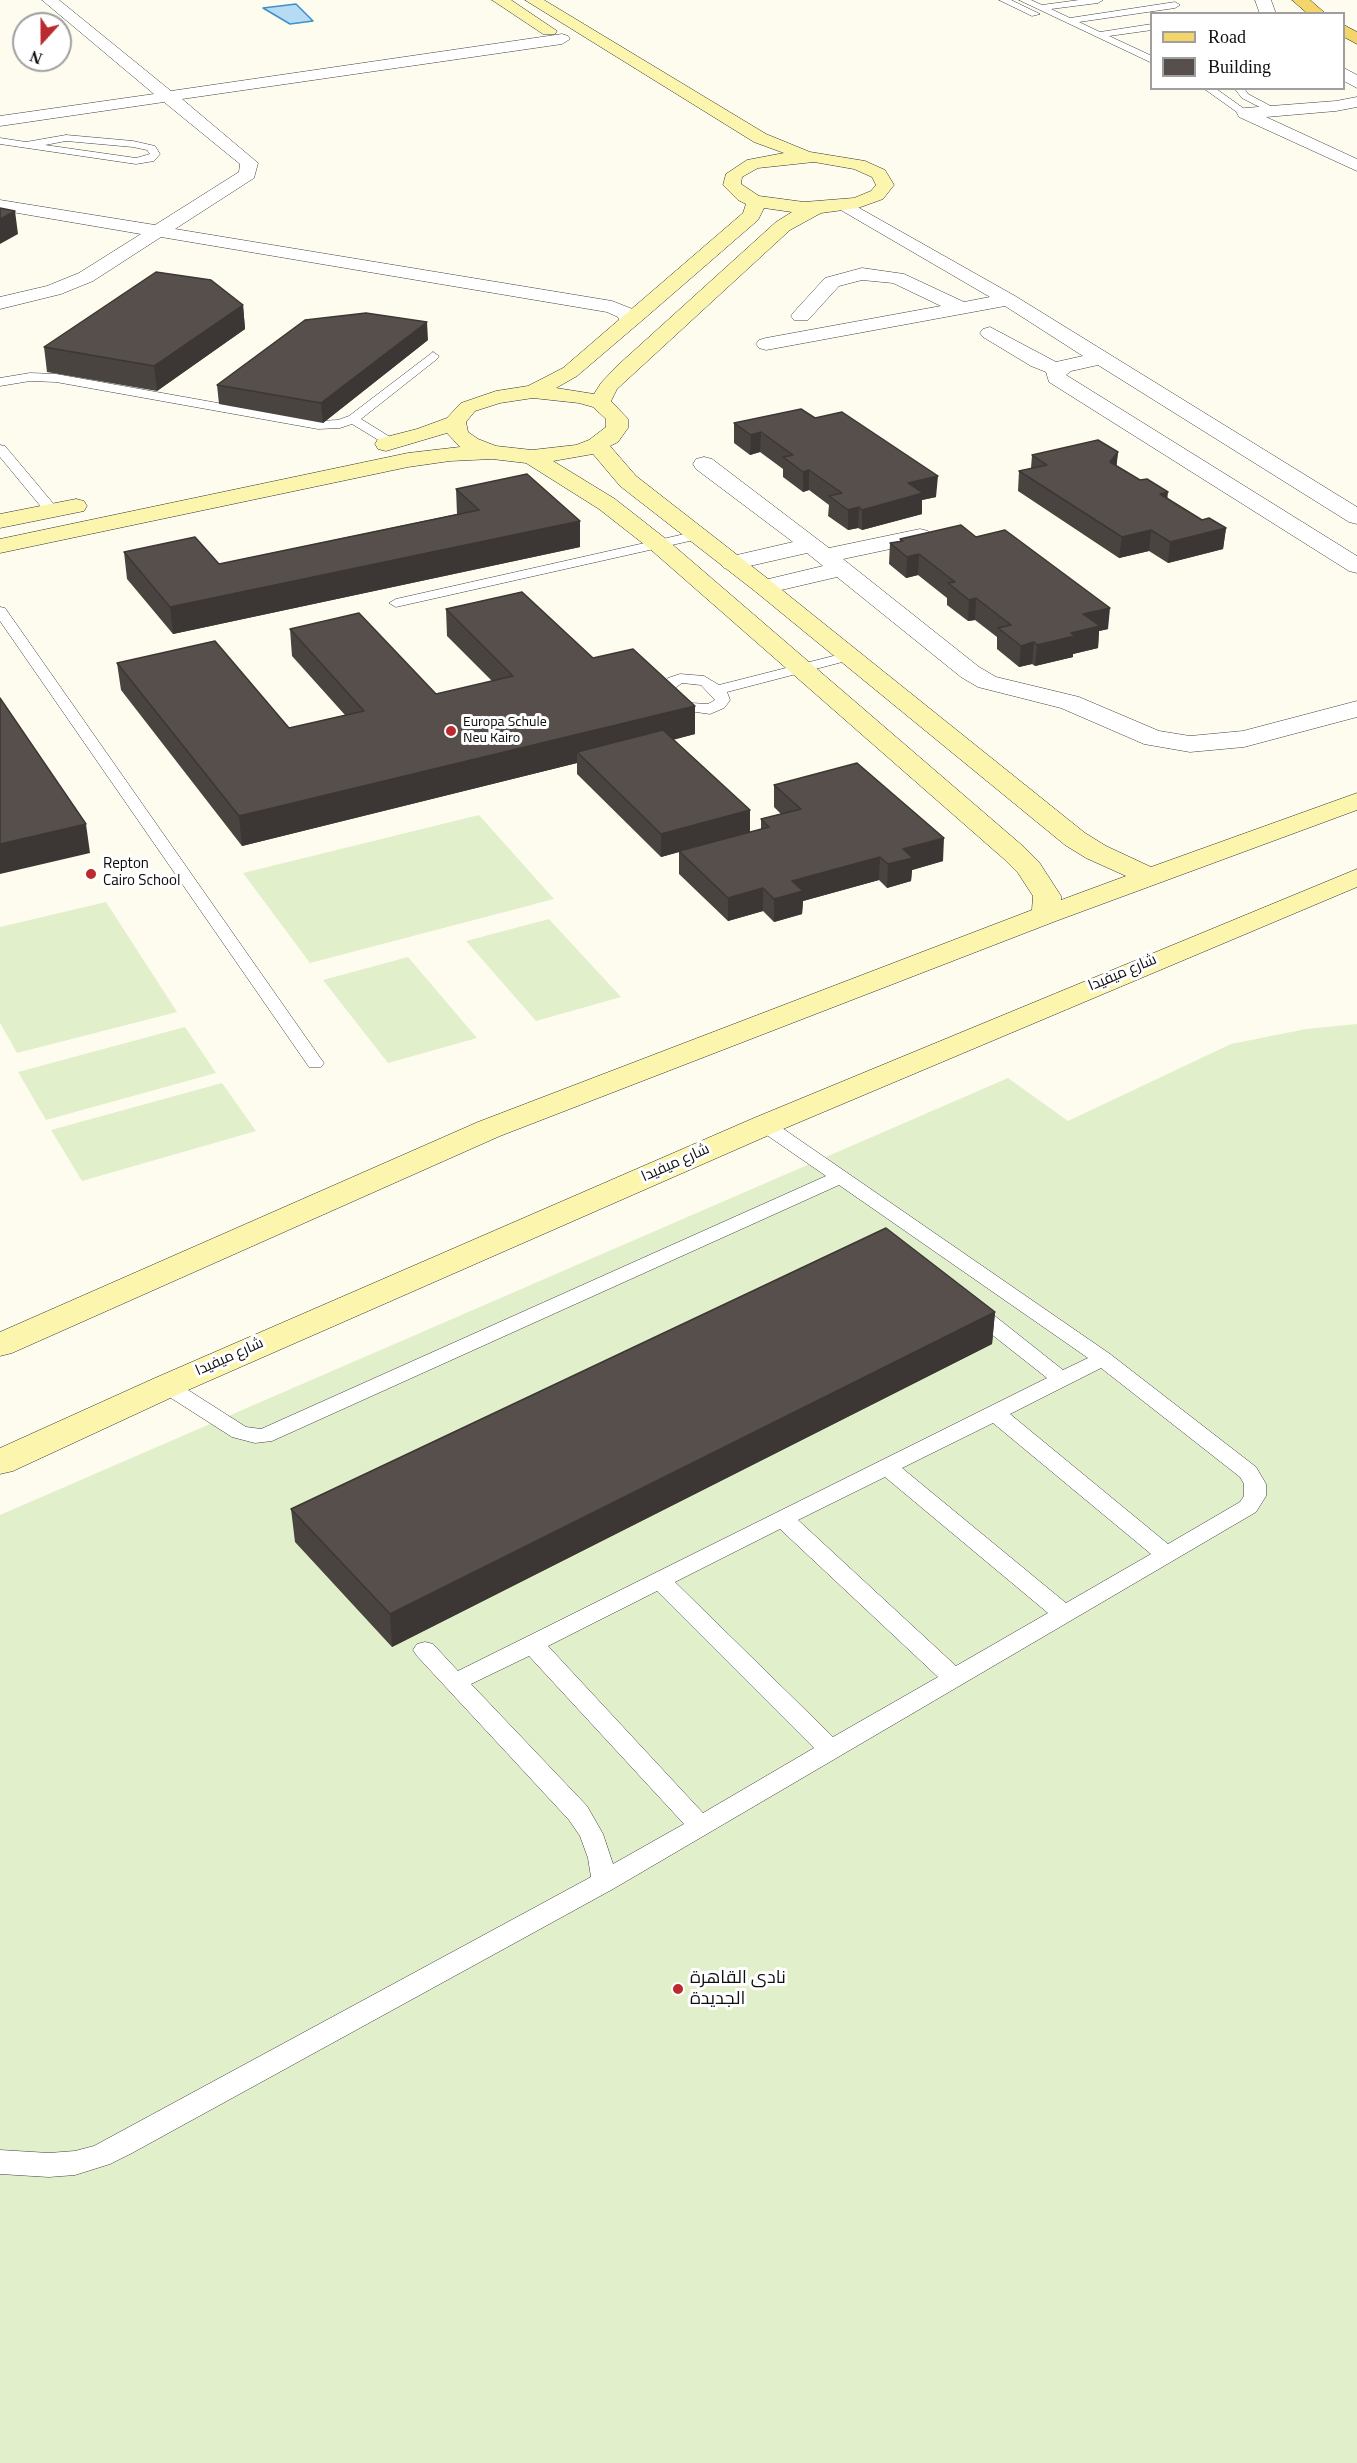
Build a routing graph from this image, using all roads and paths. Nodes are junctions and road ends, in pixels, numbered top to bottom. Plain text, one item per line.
1 (50, 0) edge
2 (500, 0) edge
3 (533, 0) edge
4 (1004, 0) edge
5 (1024, 0) edge
6 (1098, 0) edge
7 (1300, 0) edge
8 (1172, 2) edge
9 (1042, 8) junction
10 (1316, 12) edge
11 (1073, 22) junction
12 (1150, 27) edge
13 (1100, 35) junction
14 (1150, 45) edge
15 (1128, 48) junction
16 (1150, 59) edge
17 (1345, 74) edge
18 (1357, 83) edge
19 (1211, 90) edge
20 (1240, 90) edge
21 (170, 96) junction
22 (1357, 102) edge
23 (1245, 113) joint
24 (1357, 116) edge
25 (1270, 117) junction
26 (1294, 120) junction
27 (0, 121) edge
28 (0, 141) edge
29 (26, 145) junction
30 (1357, 152) edge
31 (814, 157) junction
32 (1357, 166) edge
33 (755, 201) junction
34 (0, 205) edge
35 (846, 206) junction
36 (818, 208) junction
37 (161, 231) junction
38 (1008, 300) junction
39 (0, 303) edge
40 (963, 309) junction
41 (801, 316) dead end
42 (633, 318) junction
43 (680, 321) junction
44 (990, 333) dead end
45 (766, 344) dead end
46 (433, 356) dead end
47 (1101, 358) junction
48 (1058, 370) junction
49 (1129, 375) junction
50 (49, 378) junction
51 (0, 382) edge
52 (0, 389) edge
53 (1072, 389) junction
54 (533, 392) junction
55 (600, 403) junction
56 (353, 419) junction
57 (455, 422) junction
58 (390, 443) junction
59 (597, 445) junction
60 (0, 449) edge
61 (492, 452) junction
62 (532, 457) junction
63 (306, 460) dead end
64 (704, 464) dead end
65 (98, 502) dead end
66 (52, 511) junction
67 (1357, 517) edge
68 (0, 522) edge
69 (698, 536) junction
70 (920, 536) edge
71 (658, 544) junction
72 (1, 546) edge
73 (826, 557) junction
74 (732, 563) junction
75 (1357, 566) edge
76 (764, 587) junction
77 (396, 603) dead end
78 (0, 611) edge
79 (849, 656) junction
80 (803, 668) junction
81 (716, 690) dead end
82 (1357, 709) edge
83 (943, 732) junction
84 (893, 747) junction
85 (1010, 786) junction
86 (1357, 801) edge
87 (956, 802) junction
88 (1150, 877) junction
89 (1357, 877) edge
90 (1046, 915) junction
91 (315, 1063) dead end
92 (765, 1125) junction
93 (840, 1178) junction
94 (959, 1298) edge
95 (0, 1344) edge
96 (1103, 1359) junction
97 (1061, 1379) junction
98 (167, 1386) junction
99 (995, 1413) junction
100 (0, 1462) edge
101 (887, 1467) junction
102 (783, 1518) junction
103 (1167, 1555) junction
104 (659, 1580) junction
105 (1065, 1614) junction
106 (532, 1644) junction
107 (425, 1650) dead end
108 (954, 1678) junction
109 (456, 1682) junction
110 (831, 1750) junction
111 (699, 1824) junction
112 (604, 1882) junction
113 (0, 2162) edge

1 - 21 street
2 - 21 street
3 - 31 street
4 - 11 lane
5 - 9 lane
6 - 9 lane
7 - 10 main road
8 - 11 lane
9 - 11 lane
11 - 13 lane
12 - 13 lane
13 - 15 lane
14 - 15 lane
15 - 16 lane
17 - 18 street
19 - 23 lane
20 - 25 lane
21 - 27 street
21 - 37 street
22 - 25 street
23 - 25 street
24 - 26 street
25 - 26 street
25 - 32 street
26 - 30 street
28 - 29 lane
29 - 29 lane
31 - 33 street
31 - 35 street
33 - 36 street
33 - 42 street
34 - 37 street
35 - 36 street
35 - 38 street
36 - 43 street
37 - 39 street
37 - 42 street
38 - 40 street
38 - 47 street
40 - 41 street
40 - 45 street
42 - 43 street
42 - 54 street
43 - 55 street
44 - 48 street
46 - 56 lane
47 - 48 street
47 - 49 street
48 - 53 street
49 - 53 street
49 - 67 street
50 - 51 lane
50 - 52 lane
50 - 56 lane
53 - 75 street
54 - 55 street
54 - 57 street
55 - 59 street
56 - 58 lane
57 - 58 street
57 - 61 street
58 - 63 street
59 - 62 street
59 - 69 street
60 - 66 lane
61 - 62 street
61 - 72 street
62 - 71 street
64 - 73 street
65 - 66 street
66 - 68 street
69 - 71 lane
69 - 74 street
70 - 73 street
71 - 77 lane
71 - 80 street
73 - 74 street
73 - 76 street
73 - 82 street
74 - 76 street
76 - 79 street
78 - 91 lane
79 - 80 lane
79 - 83 street
80 - 81 lane
80 - 84 street
83 - 84 street
83 - 85 street
84 - 87 street
85 - 87 street
85 - 88 street
86 - 88 street
87 - 90 street
88 - 90 street
89 - 92 street, شارع ميفيدا
90 - 95 street
92 - 93 lane
92 - 98 street, شارع ميفيدا
93 - 96 lane
93 - 98 lane
94 - 97 lane
96 - 97 lane
96 - 103 lane
97 - 99 lane
98 - 100 street, شارع ميفيدا
99 - 101 lane
99 - 103 lane
101 - 102 lane
101 - 105 lane
102 - 104 lane
102 - 108 lane
103 - 105 lane
104 - 106 lane
104 - 110 lane
105 - 108 lane
106 - 109 lane
106 - 111 lane
107 - 109 lane
108 - 110 lane
109 - 112 lane
110 - 111 lane
111 - 112 lane
112 - 113 lane

